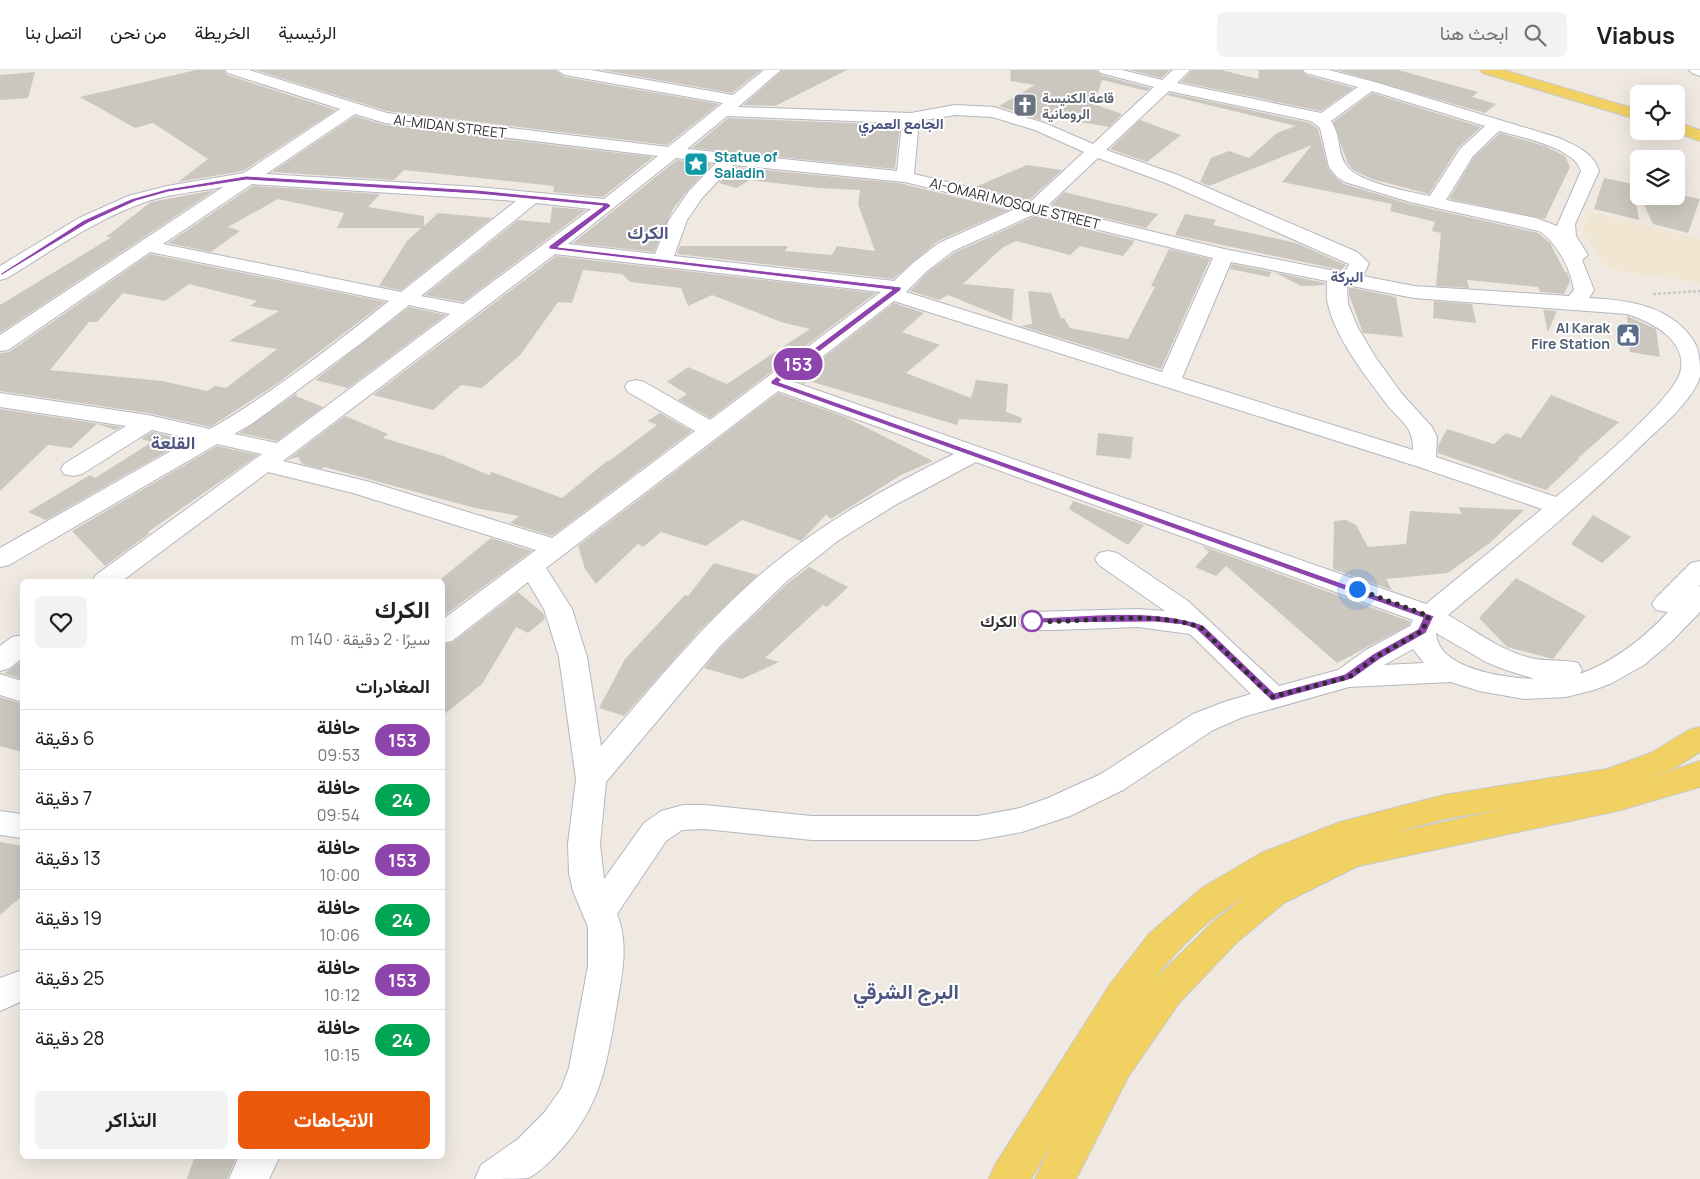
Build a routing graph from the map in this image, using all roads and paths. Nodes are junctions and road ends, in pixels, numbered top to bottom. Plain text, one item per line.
1 (233, 70) edge
2 (566, 70) edge
3 (773, 70) edge
4 (1106, 70) edge
5 (1182, 70) edge
6 (1312, 70) edge
7 (1488, 70) edge
8 (590, 72) edge
9 (1166, 84) junction
10 (1370, 85) junction
11 (736, 100) junction
12 (351, 109) junction
13 (723, 111) junction
14 (1630, 112) edge
15 (911, 118) junction
16 (1322, 120) junction
17 (1497, 124) junction
18 (1685, 130) edge
19 (1700, 136) edge
20 (674, 152) junction
21 (1097, 152) junction
22 (729, 160) junction
23 (877, 174) junction
24 (906, 177) junction
25 (246, 178) junction
26 (533, 197) junction
27 (1435, 202) junction
28 (608, 205) junction
29 (1034, 208) junction
30 (1557, 230) junction
31 (147, 246) junction
32 (946, 247) junction
33 (552, 248) junction
34 (1224, 255) junction
35 (662, 261) junction
36 (0, 274) edge
37 (1344, 278) junction
38 (895, 291) junction
39 (405, 299) junction
40 (1575, 303) junction
41 (1622, 306) junction
42 (467, 311) junction
43 (0, 345) edge
44 (774, 382) junction
45 (1169, 382) junction
46 (636, 387) dead end
47 (0, 400) edge
48 (148, 422) junction
49 (710, 430) junction
50 (216, 436) junction
51 (975, 453) junction
52 (272, 458) junction
53 (1424, 461) junction
54 (73, 469) dead end
55 (1561, 507) junction
56 (557, 548) junction
57 (0, 559) edge
58 (1108, 559) dead end
59 (532, 566) junction
60 (1700, 569) edge
61 (108, 579) edge
62 (1700, 595) edge
63 (1032, 621) dead end
64 (1426, 624) junction
65 (1200, 627) junction
66 (445, 632) edge
67 (20, 645) edge
68 (0, 660) edge
69 (1453, 672) junction
70 (1349, 677) junction
71 (1527, 679) junction
72 (0, 684) edge
73 (20, 691) edge
74 (1272, 697) junction
75 (1700, 738) edge
76 (1700, 773) edge
77 (591, 779) junction
78 (0, 822) edge
79 (20, 826) edge
80 (599, 913) junction
81 (20, 986) edge
82 (0, 995) edge
83 (259, 1159) edge
84 (249, 1179) edge
85 (495, 1179) edge
86 (1009, 1179) edge
87 (1055, 1179) edge

1 - 12 street, AI-MIDAN STREET
2 - 8 street
3 - 11 street
4 - 9 street
5 - 9 street
6 - 10 street
7 - 14 main road
8 - 11 street
9 - 16 street
9 - 21 street
10 - 16 street
10 - 17 street
11 - 13 street
12 - 20 street, AI-MIDAN STREET
12 - 25 street
13 - 15 street
13 - 20 street
15 - 21 street
15 - 24 street
16 - 27 street
17 - 27 street
17 - 30 street
18 - 19 main road
20 - 22 street, AI-OMARI MOSQUE STREET
20 - 28 street
21 - 29 street
21 - 37 street
22 - 23 street, AI-OMARI MOSQUE STREET
22 - 35 street
23 - 24 street, AI-OMARI MOSQUE STREET
23 - 32 path
24 - 29 street, AI-OMARI MOSQUE STREET
25 - 26 street
25 - 31 street
25 - 36 street
26 - 28 street
26 - 39 street
27 - 30 street
28 - 33 street
29 - 32 street
29 - 34 street, AI-OMARI MOSQUE STREET
30 - 40 street
30 - 41 street
31 - 39 street
31 - 43 street
32 - 38 street
33 - 35 street
33 - 42 street
34 - 37 street, AI-OMARI MOSQUE STREET
34 - 45 street
35 - 38 street
37 - 40 street, AI-OMARI MOSQUE STREET
37 - 53 street
38 - 44 street
38 - 45 street
39 - 42 street
39 - 50 street
40 - 41 street, AI-OMARI MOSQUE STREET
41 - 55 street
42 - 52 street
44 - 49 street
44 - 51 street
45 - 53 street
46 - 49 street
47 - 48 street
48 - 50 street
48 - 54 street
49 - 56 street
50 - 52 street
50 - 57 street
51 - 64 street
51 - 77 street
52 - 56 street
52 - 61 street
53 - 55 street
55 - 64 street
56 - 59 street
58 - 65 street
59 - 66 street
59 - 77 street
60 - 71 street
62 - 71 street
63 - 65 street
64 - 69 street
64 - 70 street
64 - 71 street
65 - 74 street
67 - 68 street
69 - 70 street
69 - 71 street
70 - 74 street
72 - 73 street
74 - 80 street
75 - 86 main road
76 - 87 main road
77 - 80 street
78 - 79 street
80 - 85 street
81 - 82 street
83 - 84 street

